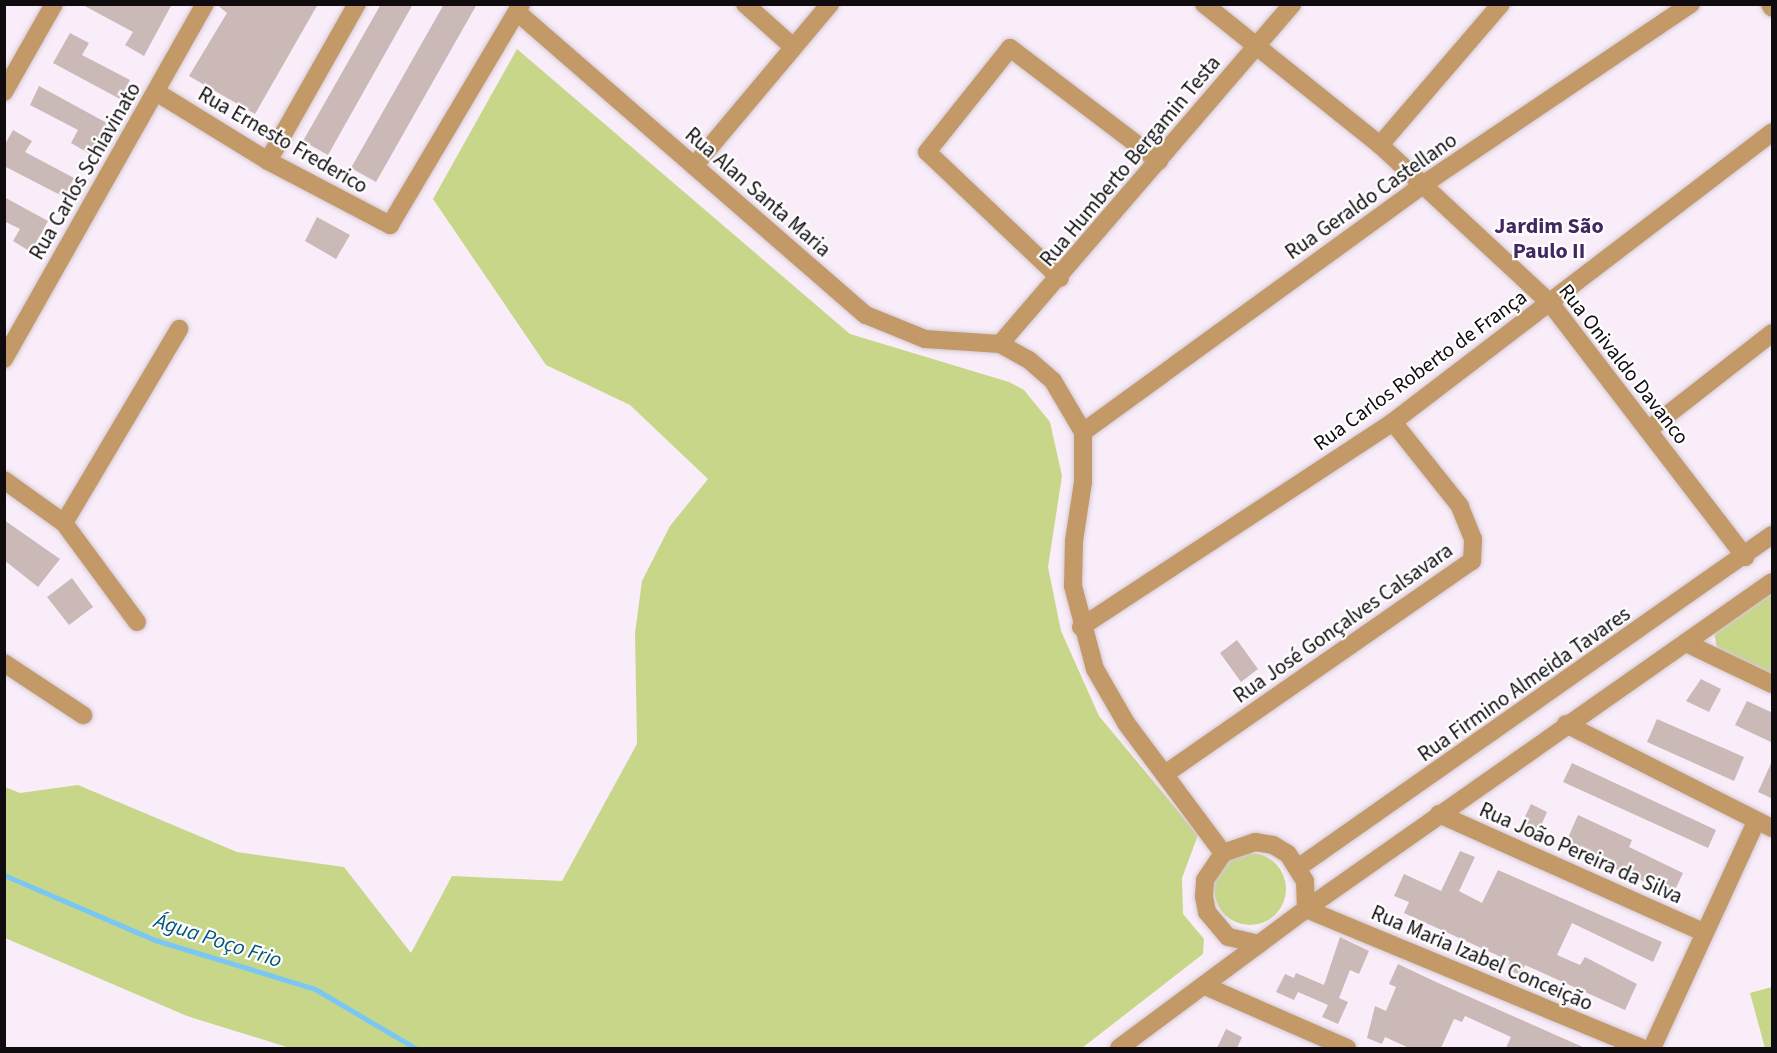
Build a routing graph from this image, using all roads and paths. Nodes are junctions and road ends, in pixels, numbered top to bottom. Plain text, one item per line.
1 (54, 4) edge
2 (205, 4) edge
3 (357, 4) edge
4 (745, 4) edge
5 (830, 4) edge
6 (1204, 4) edge
7 (1292, 4) edge
8 (1501, 4) edge
9 (1691, 4) edge
10 (519, 8) edge
11 (792, 46) junction
12 (1255, 48) junction
13 (4, 92) edge
14 (156, 92) junction
15 (1773, 132) edge
16 (1380, 144) junction
17 (268, 161) junction
18 (1159, 161) junction
19 (694, 166) junction
20 (1424, 184) junction
21 (1060, 278) junction
22 (1551, 304) junction
23 (179, 329) dead end
24 (1773, 333) edge
25 (1000, 344) junction
26 (4, 359) edge
27 (1393, 422) junction
28 (1648, 430) junction
29 (1083, 432) junction
30 (4, 480) edge
31 (64, 523) junction
32 (1773, 535) edge
33 (1745, 557) junction
34 (1773, 582) edge
35 (137, 622) dead end
36 (1081, 627) junction
37 (1686, 643) junction
38 (4, 663) edge
39 (1773, 684) edge
40 (83, 715) dead end
41 (1566, 724) junction
42 (1165, 774) junction
43 (1439, 814) junction
44 (1764, 825) edge
45 (1223, 853) junction
46 (1299, 867) junction
47 (1306, 909) junction
48 (1705, 933) junction
49 (1259, 944) junction
50 (1205, 986) junction
51 (1119, 1048) edge
52 (1347, 1048) edge
53 (1641, 1048) edge
54 (1652, 1048) edge

1 - 13 street
2 - 14 street, Rua Carlos Schiavinato
3 - 17 street
4 - 11 street
5 - 11 street
6 - 12 street, Rua Onivaldo Davanco
7 - 12 street, Rua Humberto Bergamin Testa
8 - 16 street
9 - 20 street, Rua Geraldo Castellano
10 - 17 street, Rua Ernesto Frederico
10 - 19 street, Rua Alan Santa Maria
11 - 19 street
12 - 16 street, Rua Onivaldo Davanco
12 - 18 street, Rua Humberto Bergamin Testa
14 - 17 street, Rua Ernesto Frederico
14 - 26 street, Rua Carlos Schiavinato
15 - 22 street, Rua Carlos Roberto de França
16 - 20 street, Rua Onivaldo Davanco
18 - 21 street, Rua Humberto Bergamin Testa
18 - 21 street
19 - 25 street, Rua Alan Santa Maria
20 - 22 street, Rua Onivaldo Davanco
20 - 29 street, Rua Geraldo Castellano
21 - 25 street, Rua Humberto Bergamin Testa
22 - 27 street, Rua Carlos Roberto de França
22 - 28 street, Rua Onivaldo Davanco
23 - 31 street
24 - 28 street
25 - 29 street
27 - 36 street, Rua Carlos Roberto de França
27 - 42 street, Rua José Gonçalves Calsavara
28 - 33 street, Rua Onivaldo Davanco
29 - 36 street
30 - 31 street
31 - 35 street
32 - 33 street, Rua Firmino Almeida Tavares
33 - 46 street, Rua Firmino Almeida Tavares
34 - 37 street
36 - 42 street
37 - 39 street
37 - 41 street
38 - 40 street
41 - 43 street
41 - 44 street
42 - 45 street
43 - 47 street
43 - 48 street, Rua João Pereira da Silva
44 - 48 street
45 - 46 street
45 - 49 street
46 - 47 street
47 - 49 street
47 - 53 street, Rua Maria Izabel Conceição
48 - 54 street
49 - 50 street
50 - 51 street
50 - 52 street

